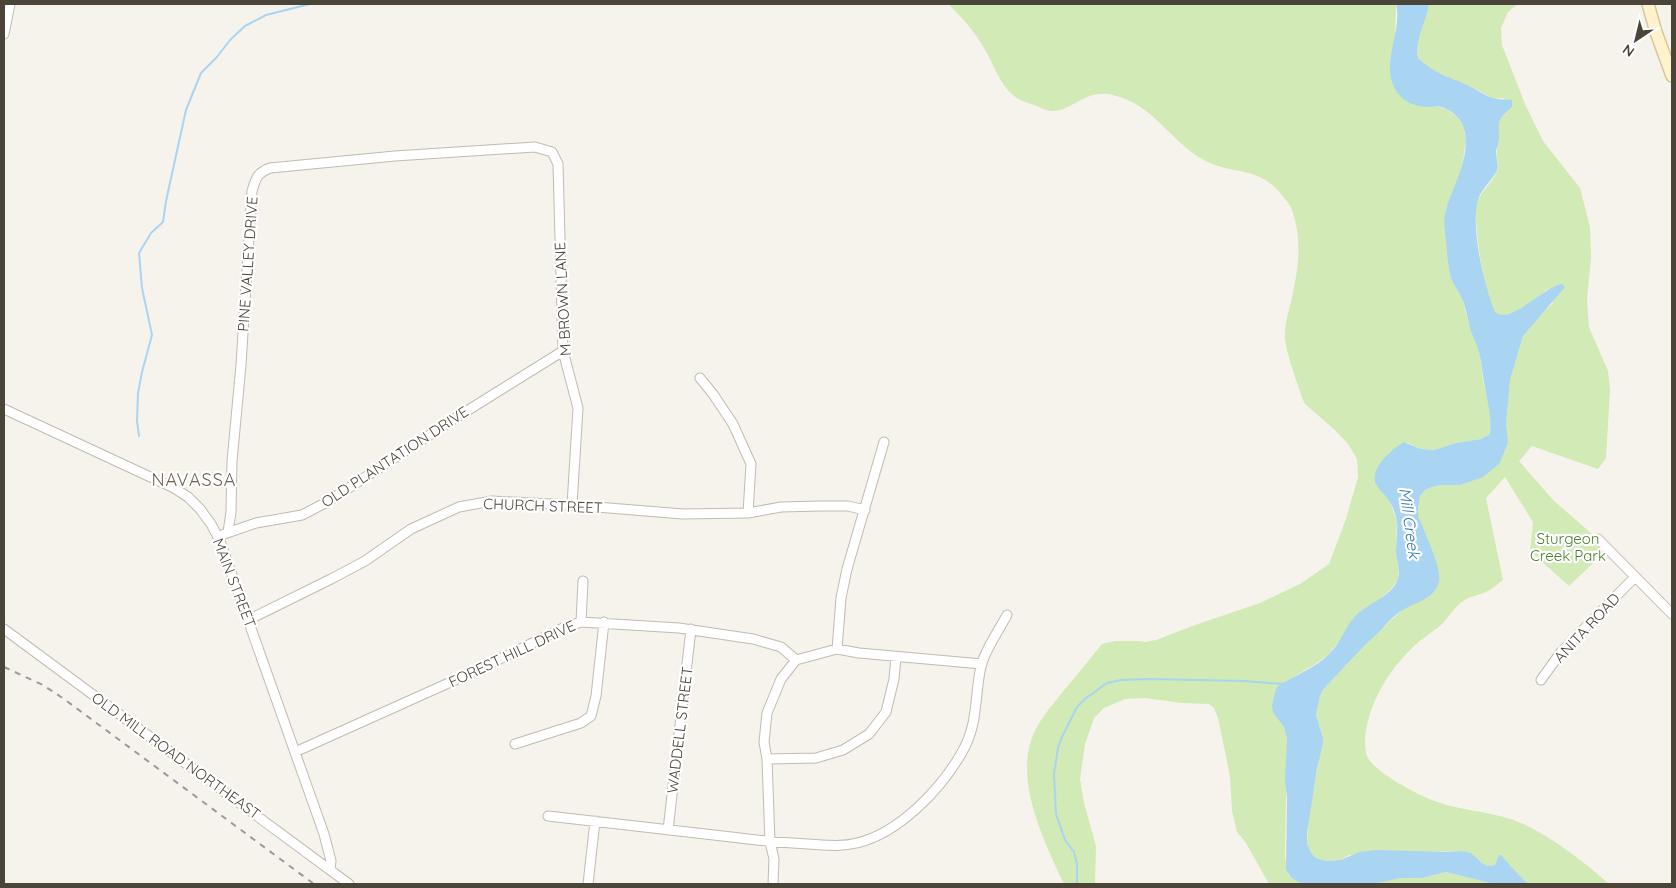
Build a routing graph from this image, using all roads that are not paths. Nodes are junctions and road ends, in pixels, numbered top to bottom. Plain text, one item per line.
1 (10, 4) edge
2 (1648, 4) edge
3 (4, 34) edge
4 (1672, 76) edge
5 (552, 152) joint
6 (563, 351) junction
7 (700, 378) dead end
8 (4, 409) edge
9 (884, 442) dead end
10 (572, 505) junction
11 (865, 510) junction
12 (748, 513) junction
13 (228, 532) junction
14 (217, 537) junction
15 (1598, 538) dead end
16 (1635, 577) junction
17 (583, 581) dead end
18 (1672, 614) edge
19 (1007, 615) dead end
20 (248, 620) junction
21 (581, 622) junction
22 (604, 622) junction
23 (4, 629) edge
24 (691, 630) junction
25 (837, 649) junction
26 (896, 657) junction
27 (796, 660) junction
28 (982, 664) junction
29 (1541, 680) dead end
30 (515, 744) dead end
31 (295, 752) junction
32 (767, 759) junction
33 (548, 816) dead end
34 (595, 821) junction
35 (668, 830) junction
36 (770, 842) junction
37 (330, 870) junction
38 (348, 884) edge
39 (588, 884) edge
40 (773, 884) edge

1 - 3 street
2 - 4 main road
5 - 6 street, M BROWN LANE
5 - 13 street, PINE VALLEY DRIVE
6 - 10 street, M BROWN LANE
6 - 13 street, OLD PLANTATION DRIVE
7 - 12 street
8 - 14 street, MAIN STREET
9 - 11 street
10 - 12 street, CHURCH STREET
10 - 20 street, CHURCH STREET
11 - 12 street, CHURCH STREET
11 - 25 street
13 - 14 street, OLD PLANTATION DRIVE
14 - 20 street, MAIN STREET
15 - 16 street
16 - 18 street
16 - 29 street, ANITA ROAD
17 - 21 street
19 - 28 street
20 - 31 street, MAIN STREET
21 - 22 street, FOREST HILL DRIVE
21 - 31 street, FOREST HILL DRIVE
22 - 24 street, FOREST HILL DRIVE
22 - 30 street
23 - 37 street, OLD MILL ROAD NORTHEAST
24 - 27 street, FOREST HILL DRIVE
24 - 35 street, WADDELL STREET
25 - 26 street
25 - 27 street
26 - 28 street
26 - 32 street
27 - 32 street
28 - 36 street
31 - 37 street, MAIN STREET
32 - 36 street
33 - 34 street
34 - 35 street
34 - 39 street
35 - 36 street
36 - 40 street
37 - 38 street, OLD MILL ROAD NORTHEAST

